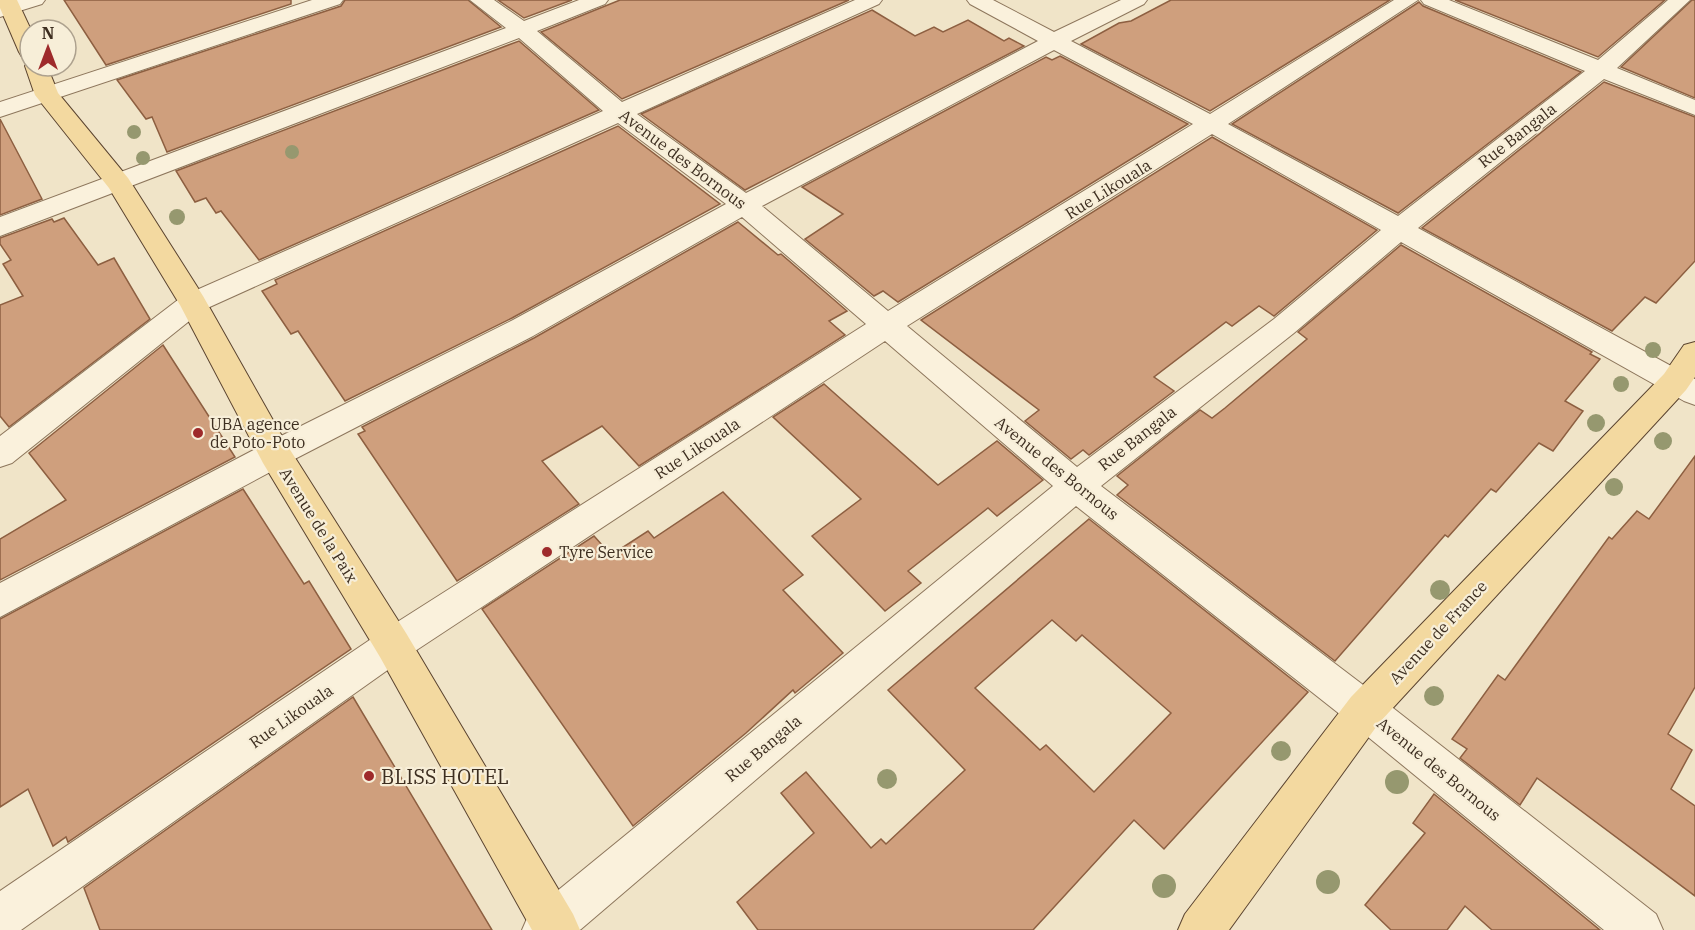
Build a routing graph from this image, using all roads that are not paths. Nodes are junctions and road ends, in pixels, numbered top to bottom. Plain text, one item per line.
1 (35, 0) edge
2 (333, 0) edge
3 (480, 0) edge
4 (598, 0) edge
5 (872, 0) edge
6 (977, 0) edge
7 (1097, 0) edge
8 (1137, 0) edge
9 (1408, 0) edge
10 (1431, 0) edge
11 (1680, 0) edge
12 (6, 6) edge
13 (18, 29) edge
14 (521, 29) junction
15 (1042, 34) junction
16 (1601, 70) junction
17 (41, 80) edge
18 (1695, 108) edge
19 (0, 110) edge
20 (618, 111) junction
21 (1211, 124) junction
22 (119, 184) junction
23 (744, 205) junction
24 (0, 227) edge
25 (1398, 230) junction
26 (193, 303) junction
27 (885, 326) junction
28 (1688, 376) edge
29 (0, 454) edge
30 (275, 454) junction
31 (1076, 486) junction
32 (0, 601) edge
33 (393, 645) junction
34 (1365, 710) junction
35 (0, 918) edge
36 (552, 928) edge
37 (1201, 930) edge
38 (1641, 930) edge

1 - 12 street
2 - 17 street
3 - 14 street, Avenue des Bornous
4 - 14 street
5 - 20 street
6 - 15 street
7 - 15 street
8 - 15 street
9 - 21 street, Rue Likouala
10 - 16 street
11 - 16 street, Rue Bangala
12 - 13 main road
14 - 20 street, Avenue des Bornous
14 - 22 street
15 - 21 street
15 - 23 street
16 - 18 street
16 - 25 street, Rue Bangala
17 - 19 street
17 - 22 main road, Avenue de la Paix
20 - 23 street, Avenue des Bornous
20 - 26 street
21 - 25 street
21 - 27 street, Rue Likouala
22 - 24 street
22 - 26 main road, Avenue de la Paix
23 - 27 street, Avenue des Bornous
23 - 30 street
25 - 28 street
25 - 31 street, Rue Bangala
26 - 29 street
26 - 30 main road, Avenue de la Paix
27 - 31 street, Avenue des Bornous
27 - 33 street, Rue Likouala
28 - 34 main road, Avenue de France
30 - 32 street
30 - 33 main road, Avenue de la Paix
31 - 34 street, Avenue des Bornous
31 - 36 street, Rue Bangala
33 - 35 street, Rue Likouala
33 - 36 main road, Avenue de la Paix
34 - 37 main road, Avenue de France
34 - 38 street, Avenue des Bornous

